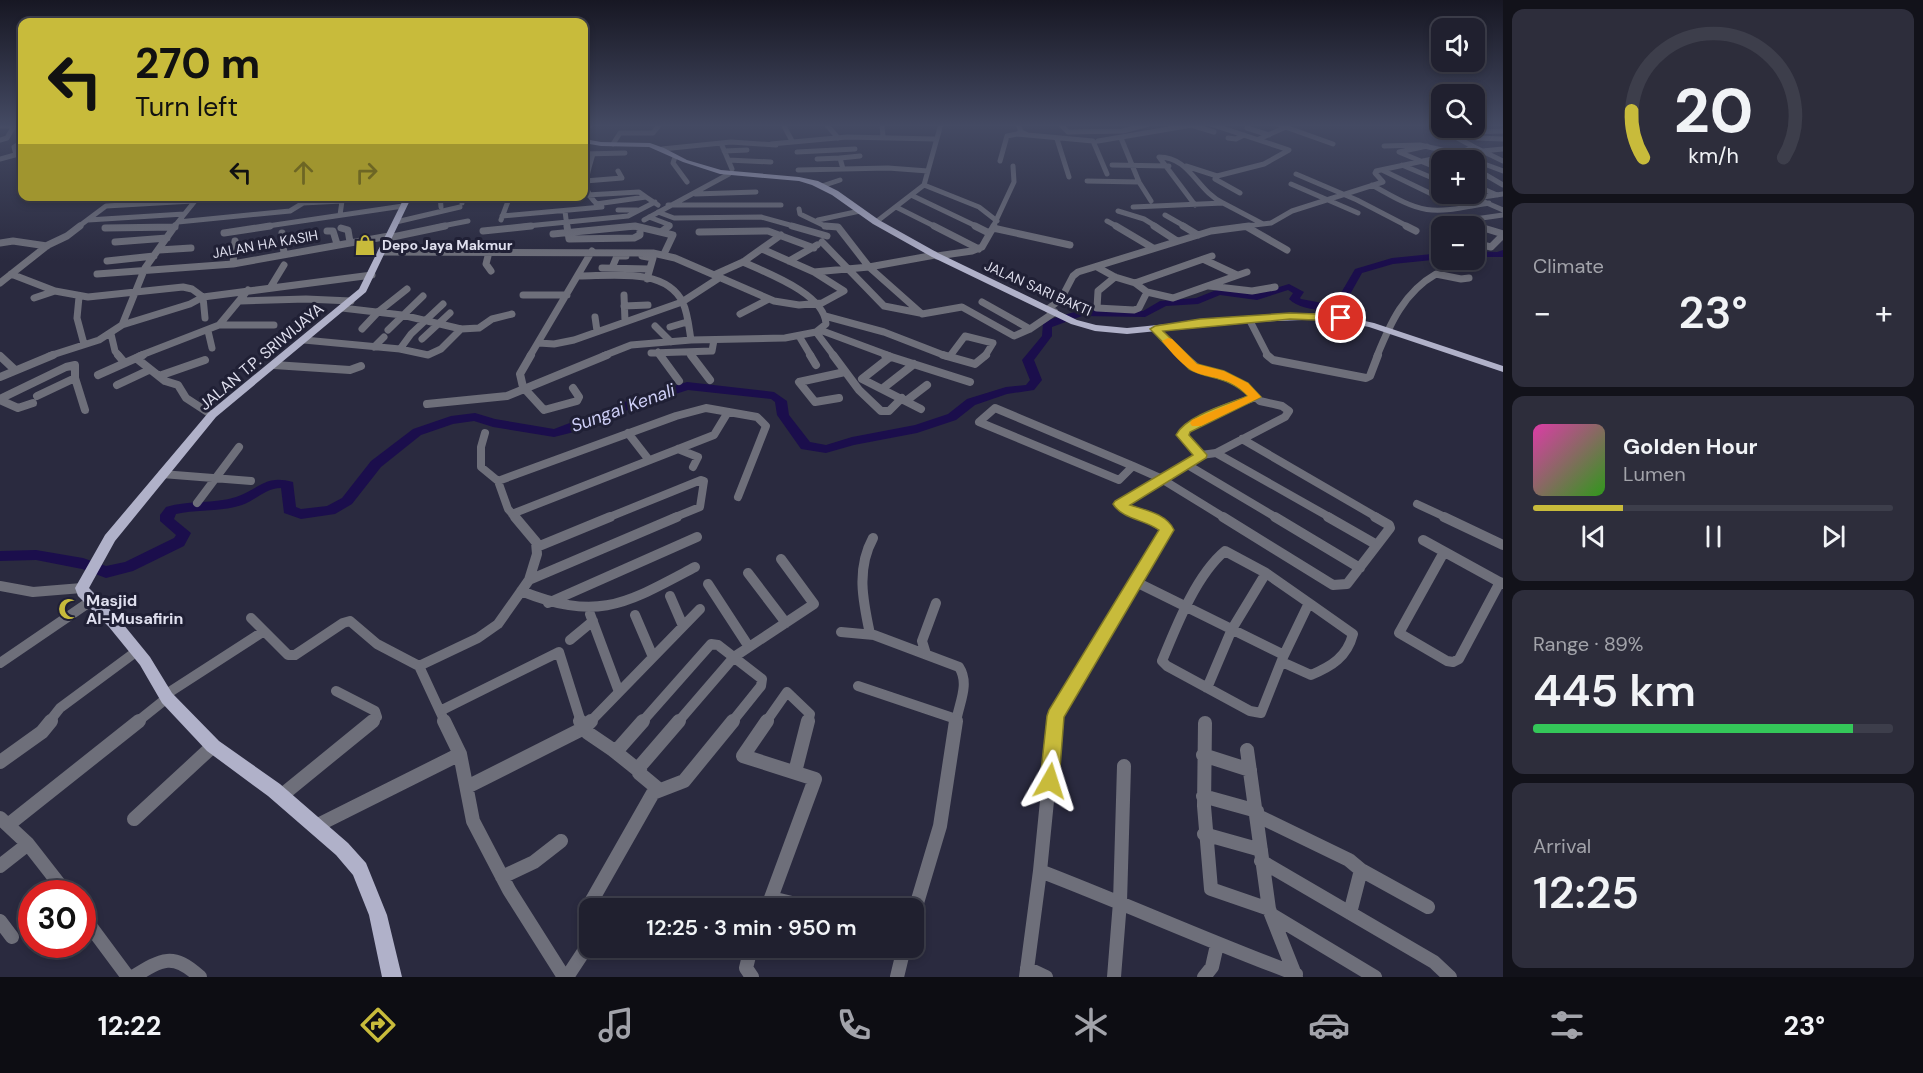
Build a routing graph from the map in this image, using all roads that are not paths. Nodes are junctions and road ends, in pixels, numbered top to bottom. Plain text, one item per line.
1 (678, 170) edge
2 (722, 170) edge
3 (798, 170) joint
4 (816, 170) edge
5 (868, 170) edge
6 (1012, 170) edge
7 (1067, 170) edge
8 (1105, 170) edge
9 (1134, 170) edge
10 (1167, 170) edge
11 (1189, 170) edge
12 (1197, 170) edge
13 (1242, 170) edge
14 (1382, 170) joint
15 (1413, 170) edge
16 (618, 171) dead end
17 (928, 171) joint
18 (731, 172) junction
19 (1107, 174) dead end
20 (1296, 174) dead end
21 (1485, 174) edge
22 (1217, 176) junction
23 (1070, 177) dead end
24 (1431, 177) edge
25 (622, 178) junction
26 (799, 179) junction
27 (588, 181) edge
28 (1087, 181) dead end
29 (687, 182) dead end
30 (1139, 182) junction
31 (1291, 184) dead end
32 (924, 185) junction
33 (1372, 185) junction
34 (1503, 185) edge
35 (822, 186) junction
36 (626, 188) dead end
37 (1485, 189) edge
38 (588, 192) edge
39 (756, 192) dead end
40 (729, 193) junction
41 (835, 193) junction
42 (1240, 193) dead end
43 (693, 194) junction
44 (1342, 194) junction
45 (1431, 194) edge
46 (1500, 194) edge
47 (588, 195) edge
48 (911, 195) junction
49 (646, 197) junction
50 (1485, 197) edge
51 (1325, 199) junction
52 (111, 201) edge
53 (193, 201) joint
54 (378, 201) dead end
55 (406, 201) edge
56 (440, 201) edge
57 (508, 201) edge
58 (1151, 201) dead end
59 (461, 202) edge
60 (655, 202) junction
61 (1485, 202) edge
62 (303, 203) joint
63 (1223, 203) junction
64 (596, 204) junction
65 (1489, 204) junction
66 (668, 205) junction
67 (728, 205) junction
68 (781, 205) dead end
69 (1195, 205) junction
70 (106, 206) junction
71 (441, 207) dead end
72 (896, 207) junction
73 (1133, 207) dead end
74 (799, 209) dead end
75 (618, 210) dead end
76 (637, 210) junction
77 (566, 211) junction
78 (659, 211) junction
79 (860, 211) junction
80 (1118, 211) dead end
81 (1503, 211) edge
82 (1358, 213) dead end
83 (184, 214) junction
84 (1166, 215) dead end
85 (340, 216) junction
86 (502, 216) junction
87 (1484, 216) edge
88 (729, 217) junction
89 (141, 218) junction
90 (88, 220) junction
91 (818, 220) junction
92 (468, 221) dead end
93 (566, 221) junction
94 (997, 221) junction
95 (1107, 221) dead end
96 (396, 222) junction
97 (876, 222) junction
98 (1263, 224) junction
99 (177, 225) junction
100 (1247, 227) junction
101 (105, 228) dead end
102 (341, 228) dead end
103 (499, 228) junction
104 (640, 228) junction
105 (828, 228) junction
106 (133, 229) junction
107 (1485, 229) edge
108 (327, 231) dead end
109 (729, 231) junction
110 (991, 231) junction
111 (1416, 231) dead end
112 (661, 232) junction
113 (699, 232) dead end
114 (224, 233) dead end
115 (282, 233) dead end
116 (567, 233) junction
117 (553, 234) dead end
118 (1503, 234) edge
119 (781, 235) junction
120 (1198, 235) junction
121 (388, 237) junction
122 (167, 238) junction
123 (824, 239) junction
124 (730, 240) dead end
125 (235, 241) dead end
126 (1176, 241) junction
127 (115, 242) dead end
128 (351, 242) junction
129 (0, 243) edge
130 (337, 244) junction
131 (1070, 244) dead end
132 (47, 246) junction
133 (1485, 246) edge
134 (191, 248) dead end
135 (814, 248) junction
136 (1153, 248) junction
137 (762, 249) junction
138 (979, 249) junction
139 (159, 250) junction
140 (1287, 250) dead end
141 (381, 252) junction
142 (486, 252) junction
143 (592, 252) junction
144 (284, 254) junction
145 (624, 254) junction
146 (664, 254) junction
147 (154, 256) junction
148 (936, 256) junction
149 (107, 261) dead end
150 (789, 261) junction
151 (742, 262) junction
152 (233, 264) junction
153 (284, 265) dead end
154 (869, 267) junction
155 (1097, 267) junction
156 (602, 268) dead end
157 (612, 268) junction
158 (621, 268) junction
159 (847, 268) junction
160 (649, 269) junction
161 (145, 270) junction
162 (491, 271) dead end
163 (13, 272) junction
164 (814, 272) junction
165 (1247, 272) dead end
166 (97, 274) dead end
167 (372, 275) junction
168 (1237, 275) junction
169 (0, 276) edge
170 (579, 276) junction
171 (716, 276) junction
172 (1115, 277) junction
173 (1469, 278) dead end
174 (647, 279) junction
175 (1108, 281) junction
176 (0, 283) edge
177 (1135, 283) junction
178 (1208, 285) junction
179 (1275, 286) dead end
180 (270, 288) junction
181 (407, 289) dead end
182 (248, 290) junction
183 (55, 291) junction
184 (135, 291) junction
185 (1145, 291) junction
186 (523, 295) dead end
187 (567, 295) junction
188 (624, 295) dead end
189 (423, 296) dead end
190 (79, 297) junction
191 (203, 297) junction
192 (34, 298) dead end
193 (769, 299) junction
194 (240, 301) junction
195 (682, 302) junction
196 (982, 302) dead end
197 (443, 304) dead end
198 (818, 304) junction
199 (346, 305) junction
200 (648, 305) dead end
201 (624, 306) junction
202 (378, 312) junction
203 (1055, 312) junction
204 (450, 313) dead end
205 (920, 313) junction
206 (512, 314) dead end
207 (740, 314) dead end
208 (402, 315) junction
209 (825, 316) junction
210 (595, 317) dead end
211 (205, 318) dead end
212 (1249, 318) junction
213 (425, 320) junction
214 (625, 321) junction
215 (687, 321) junction
216 (439, 323) junction
217 (122, 325) junction
218 (274, 325) dead end
219 (219, 326) junction
220 (655, 326) dead end
221 (670, 327) dead end
222 (362, 329) dead end
223 (461, 329) junction
224 (1030, 329) junction
225 (1155, 329) junction
226 (1388, 330) junction
227 (597, 331) junction
228 (818, 331) junction
229 (208, 332) junction
230 (111, 334) junction
231 (799, 336) junction
232 (422, 339) dead end
233 (304, 340) junction
234 (691, 340) junction
235 (714, 340) junction
236 (671, 342) junction
237 (539, 343) junction
238 (84, 344) junction
239 (374, 347) junction
240 (212, 348) dead end
241 (400, 349) junction
242 (689, 352) junction
243 (0, 356) edge
244 (950, 356) junction
245 (890, 357) junction
246 (136, 358) junction
247 (205, 360) dead end
248 (961, 360) junction
249 (124, 362) junction
250 (914, 364) junction
251 (274, 365) junction
252 (816, 365) dead end
253 (361, 366) dead end
254 (1503, 369) edge
255 (15, 370) junction
256 (149, 370) junction
257 (845, 372) junction
258 (946, 374) junction
259 (99, 375) dead end
260 (159, 376) junction
261 (0, 377) edge
262 (75, 378) junction
263 (710, 380) dead end
264 (680, 381) dead end
265 (970, 382) dead end
266 (117, 385) dead end
267 (927, 385) dead end
268 (573, 388) dead end
269 (882, 389) junction
270 (526, 390) junction
271 (839, 398) dead end
272 (0, 399) edge
273 (1258, 399) junction
274 (904, 400) junction
275 (427, 405) dead end
276 (921, 409) dead end
277 (85, 410) dead end
278 (728, 412) junction
279 (212, 415) junction
280 (485, 433) dead end
281 (628, 433) junction
282 (1242, 439) junction
283 (239, 447) dead end
284 (678, 449) junction
285 (1216, 453) junction
286 (1201, 455) junction
287 (649, 460) junction
288 (1186, 464) junction
289 (1133, 466) junction
290 (693, 467) dead end
291 (162, 474) junction
292 (218, 478) junction
293 (1160, 478) junction
294 (251, 481) dead end
295 (498, 481) junction
296 (738, 497) dead end
297 (197, 503) dead end
298 (1417, 504) dead end
299 (512, 514) junction
300 (698, 537) dead end
301 (873, 538) dead end
302 (1423, 540) dead end
303 (1377, 545) junction
304 (1503, 545) edge
305 (537, 548) junction
306 (1444, 552) junction
307 (781, 559) dead end
308 (695, 567) dead end
309 (1360, 568) junction
310 (748, 573) dead end
311 (1266, 573) junction
312 (529, 580) junction
313 (1136, 582) junction
314 (1501, 583) edge
315 (708, 584) dead end
316 (0, 586) edge
317 (86, 591) junction
318 (521, 591) junction
319 (670, 596) dead end
320 (1310, 602) junction
321 (548, 603) junction
322 (936, 603) dead end
323 (1186, 606) junction
324 (700, 609) dead end
325 (635, 615) dead end
326 (251, 618) dead end
327 (786, 623) junction
328 (683, 626) junction
329 (1232, 629) junction
330 (264, 631) junction
331 (841, 632) dead end
332 (870, 634) junction
333 (570, 640) dead end
334 (748, 647) junction
335 (137, 651) junction
336 (926, 654) junction
337 (653, 657) junction
338 (734, 657) junction
339 (1283, 658) junction
340 (0, 663) edge
341 (419, 666) junction
342 (858, 686) dead end
343 (1207, 688) junction
344 (336, 691) dead end
345 (619, 692) junction
346 (166, 696) junction
347 (440, 711) junction
348 (956, 719) junction
349 (1205, 723) dead end
350 (584, 728) junction
351 (213, 746) junction
352 (613, 750) junction
353 (1247, 750) dead end
354 (460, 754) junction
355 (1203, 755) junction
356 (0, 762) edge
357 (1124, 766) dead end
358 (638, 770) junction
359 (1250, 770) junction
360 (795, 772) junction
361 (467, 787) junction
362 (657, 788) junction
363 (281, 796) junction
364 (1203, 796) junction
365 (1257, 813) junction
366 (134, 819) dead end
367 (4, 822) edge
368 (316, 826) junction
369 (1204, 834) junction
370 (561, 841) dead end
371 (28, 844) junction
372 (1261, 856) junction
373 (0, 866) edge
374 (1361, 870) junction
375 (1040, 871) junction
376 (502, 877) junction
377 (57, 880) edge
378 (593, 898) edge
379 (771, 898) edge
380 (918, 898) edge
381 (1120, 902) junction
382 (1428, 907) dead end
383 (1271, 912) junction
384 (1350, 914) junction
385 (0, 921) edge
386 (96, 934) edge
387 (12, 937) dead end
388 (1217, 945) junction
389 (581, 958) edge
390 (748, 958) edge
391 (902, 958) edge
392 (1027, 973) edge
393 (1296, 975) edge
394 (128, 977) edge
395 (133, 977) edge
396 (200, 977) edge
397 (392, 977) edge
398 (565, 977) edge
399 (752, 977) edge
400 (897, 977) edge
401 (1046, 977) edge
402 (1113, 977) edge
403 (1204, 977) edge
404 (1375, 977) edge
405 (1450, 977) edge

1 - 29 street
2 - 18 main road, JALAN SARI BAKTI
3 - 4 street
3 - 26 street
5 - 17 street
6 - 94 street
7 - 23 street
8 - 19 street
9 - 30 street
10 - 69 street
11 - 63 street
12 - 22 street
13 - 22 street
14 - 33 street
14 - 45 street
15 - 24 street
16 - 25 street
17 - 32 street
18 - 26 main road, JALAN SARI BAKTI
18 - 43 street
20 - 44 street
21 - 34 street
22 - 42 street
25 - 27 street
25 - 36 street
26 - 35 main road, JALAN SARI BAKTI
28 - 30 street
30 - 58 street
31 - 51 street
32 - 48 street
32 - 94 street
33 - 44 street
33 - 65 street
35 - 41 main road, JALAN SARI BAKTI
35 - 41 street
37 - 46 street
38 - 49 street
39 - 40 street
40 - 43 street
40 - 67 street
41 - 79 main road, JALAN SARI BAKTI
43 - 66 street
44 - 51 street
44 - 111 street
46 - 50 street
47 - 64 street
48 - 72 street
48 - 110 street
49 - 60 street
49 - 64 street
51 - 82 street
51 - 98 street
52 - 70 street
53 - 70 street
53 - 83 street
54 - 55 street
55 - 85 street
55 - 96 main road, JALAN T.P. SRIWIJAYA
56 - 71 street
57 - 86 street
59 - 96 street
60 - 76 street
60 - 78 street
61 - 65 street
62 - 85 street
62 - 99 street
63 - 69 street
63 - 98 street
64 - 77 street
65 - 81 street
66 - 67 street
66 - 78 street
67 - 68 street
67 - 88 street
69 - 73 street
70 - 90 street
72 - 97 street
72 - 138 street
74 - 91 street
75 - 76 street
76 - 93 street
77 - 86 street
77 - 93 street
78 - 88 street
78 - 112 street
79 - 91 street
79 - 97 main road, JALAN SARI BAKTI
80 - 126 street
81 - 87 street
83 - 89 street
83 - 99 street
84 - 120 street
85 - 114 street
86 - 103 street
88 - 109 street
88 - 123 street
89 - 90 street
89 - 106 street
90 - 132 street
91 - 105 street
92 - 121 street, JALAN HA KASIH
93 - 103 street
93 - 116 street
94 - 110 street
95 - 136 street
96 - 121 main road, JALAN T.P. SRIWIJAYA
97 - 148 main road, JALAN SARI BAKTI
98 - 100 street
99 - 106 street
99 - 122 street
100 - 120 street
100 - 140 street
101 - 106 street
102 - 128 street
103 - 142 street
104 - 112 street
104 - 116 street
104 - 116 street
105 - 123 street
105 - 154 street
107 - 118 street
108 - 130 street
109 - 113 street
109 - 119 street
109 - 124 street
110 - 131 street
110 - 138 street
112 - 146 street
115 - 144 street
116 - 117 street
118 - 133 street
119 - 135 street
119 - 137 street
120 - 126 street
121 - 128 street, JALAN HA KASIH
121 - 141 main road, JALAN T.P. SRIWIJAYA
122 - 127 street
122 - 139 street
123 - 135 street
123 - 159 street
125 - 152 street
126 - 136 street
128 - 130 street, JALAN HA KASIH
129 - 132 street
130 - 144 street, JALAN HA KASIH
132 - 163 street
134 - 139 street
135 - 150 street
136 - 155 street
137 - 150 street
137 - 151 street
138 - 148 street
139 - 147 street
141 - 142 street
141 - 167 main road, JALAN T.P. SRIWIJAYA
142 - 143 street
142 - 162 street
143 - 145 street
143 - 170 street
144 - 152 street, JALAN HA KASIH
145 - 146 street
145 - 157 street
145 - 158 street
145 - 160 street
146 - 171 street
147 - 149 street
147 - 161 street
148 - 154 street
148 - 203 main road, JALAN SARI BAKTI
150 - 164 street
151 - 171 street
151 - 198 street
152 - 161 street, JALAN HA KASIH
153 - 180 street
154 - 159 street
154 - 205 street
155 - 172 street
155 - 203 street
156 - 157 street
157 - 158 street
158 - 160 street
159 - 164 street
159 - 205 street
160 - 174 street
161 - 166 street, JALAN HA KASIH
161 - 184 street
163 - 169 street
163 - 176 street
163 - 183 street
164 - 198 street
165 - 168 street
167 - 180 street
167 - 199 main road, JALAN T.P. SRIWIJAYA
168 - 177 street
168 - 178 street
170 - 174 street
170 - 187 street
171 - 193 street
171 - 195 street
172 - 175 street
172 - 177 street
173 - 226 street
174 - 195 street
175 - 185 street
175 - 185 street
177 - 185 street
178 - 179 street
178 - 185 street
180 - 182 street
181 - 202 street
182 - 191 street
182 - 194 street
183 - 190 street
183 - 192 street
184 - 190 street
184 - 191 street
184 - 217 street
186 - 187 street
187 - 237 street
188 - 201 street
189 - 208 street
190 - 238 street
191 - 211 street
191 - 217 street
193 - 198 street
193 - 207 street
194 - 199 street
194 - 219 street
195 - 214 street
195 - 215 street
196 - 224 street
197 - 213 street
198 - 209 street
199 - 202 street
199 - 233 main road, JALAN T.P. SRIWIJAYA
200 - 201 street
201 - 214 street
202 - 208 street
202 - 222 street
203 - 224 street
203 - 225 main road, JALAN SARI BAKTI
204 - 216 street
205 - 224 street
206 - 223 street
208 - 213 street
208 - 239 street
209 - 228 street
209 - 244 street
210 - 227 street
212 - 225 main road, JALAN SARI BAKTI
212 - 226 main road, JALAN SARI BAKTI
212 - 226 street
213 - 216 street
213 - 241 street
214 - 227 street
215 - 221 street
215 - 234 street
216 - 223 street
216 - 232 street
217 - 230 street
218 - 219 street
219 - 229 street
220 - 236 street
223 - 241 street
225 - 273 street
226 - 254 main road, JALAN SARI BAKTI
227 - 237 street
228 - 231 street
228 - 245 street
228 - 257 street
229 - 240 street
229 - 246 street
230 - 238 street
230 - 249 street
231 - 235 street
231 - 252 street
233 - 239 street
233 - 251 main road, JALAN T.P. SRIWIJAYA
234 - 235 street
234 - 236 street
235 - 242 street
236 - 270 street
237 - 270 street
238 - 255 street
239 - 241 street
242 - 263 street
242 - 264 street
243 - 255 street
244 - 248 street
244 - 248 street
245 - 250 street
245 - 269 street
246 - 249 street
246 - 256 street
247 - 260 street
248 - 258 street
249 - 259 street
250 - 258 street
250 - 269 street
251 - 253 street
251 - 279 main road, JALAN T.P. SRIWIJAYA
255 - 261 street
256 - 260 street
256 - 266 street
257 - 271 street
257 - 274 street
258 - 265 street
260 - 279 street
262 - 272 street
262 - 272 street
262 - 277 street
267 - 274 street
268 - 270 street
269 - 274 street
270 - 275 street
273 - 282 street
273 - 286 street
274 - 276 street
278 - 281 street
278 - 284 street
278 - 296 street
279 - 291 main road, JALAN T.P. SRIWIJAYA
280 - 295 street
281 - 287 street
281 - 295 street
282 - 285 street
282 - 303 street
283 - 292 street
284 - 287 street
284 - 290 street
285 - 286 street
285 - 303 street
286 - 288 street
287 - 299 street
288 - 293 street
288 - 309 street
289 - 289 street
289 - 293 street
291 - 292 street
291 - 317 main road, JALAN T.P. SRIWIJAYA
292 - 294 street
292 - 297 street
293 - 309 street
293 - 313 street
295 - 299 street
298 - 304 street
299 - 305 street
300 - 321 street
301 - 332 street
302 - 306 street
303 - 309 street
305 - 312 street
305 - 312 street
306 - 314 street
306 - 314 street
307 - 327 street
308 - 321 street
310 - 327 street
311 - 320 street
311 - 323 street
311 - 329 street
312 - 318 street
313 - 323 street
313 - 375 street
315 - 334 street
316 - 317 street
317 - 335 main road
317 - 340 street
318 - 321 street
318 - 341 street
319 - 328 street
320 - 339 street
320 - 339 street
322 - 336 street
323 - 329 street
323 - 343 street
324 - 328 street
325 - 337 street
326 - 330 street
327 - 334 street
328 - 337 street
329 - 339 street
329 - 343 street
330 - 341 street
330 - 346 street
331 - 332 street
332 - 336 street
333 - 345 street
334 - 338 street
335 - 346 main road
335 - 356 street
336 - 348 street
337 - 345 street
338 - 352 street
338 - 358 street
338 - 362 street
339 - 343 street
341 - 347 street
342 - 348 street
344 - 363 street
345 - 350 street
346 - 351 main road
346 - 367 street
347 - 350 street
347 - 354 street
348 - 380 street
349 - 355 street
350 - 352 street
350 - 361 street
351 - 363 main road
351 - 366 street
352 - 358 street
353 - 359 street
354 - 361 street
354 - 368 street
355 - 359 street
355 - 364 street
357 - 381 street
358 - 362 street
359 - 365 street
360 - 360 street
360 - 379 street
361 - 376 street
362 - 378 street
363 - 368 main road
364 - 365 street
364 - 369 street
365 - 372 street
365 - 374 street
367 - 371 street
368 - 397 main road
369 - 372 street
369 - 383 street
370 - 376 street
371 - 373 street
371 - 377 street
372 - 383 street
372 - 384 street
374 - 382 street
374 - 384 street
375 - 381 street
375 - 392 street
376 - 398 street
381 - 388 street
381 - 402 street
383 - 393 street
383 - 404 street
384 - 405 street
385 - 387 street
386 - 394 street
388 - 393 street
388 - 403 street
389 - 398 street
390 - 399 street
391 - 400 street
392 - 401 street
395 - 396 street

